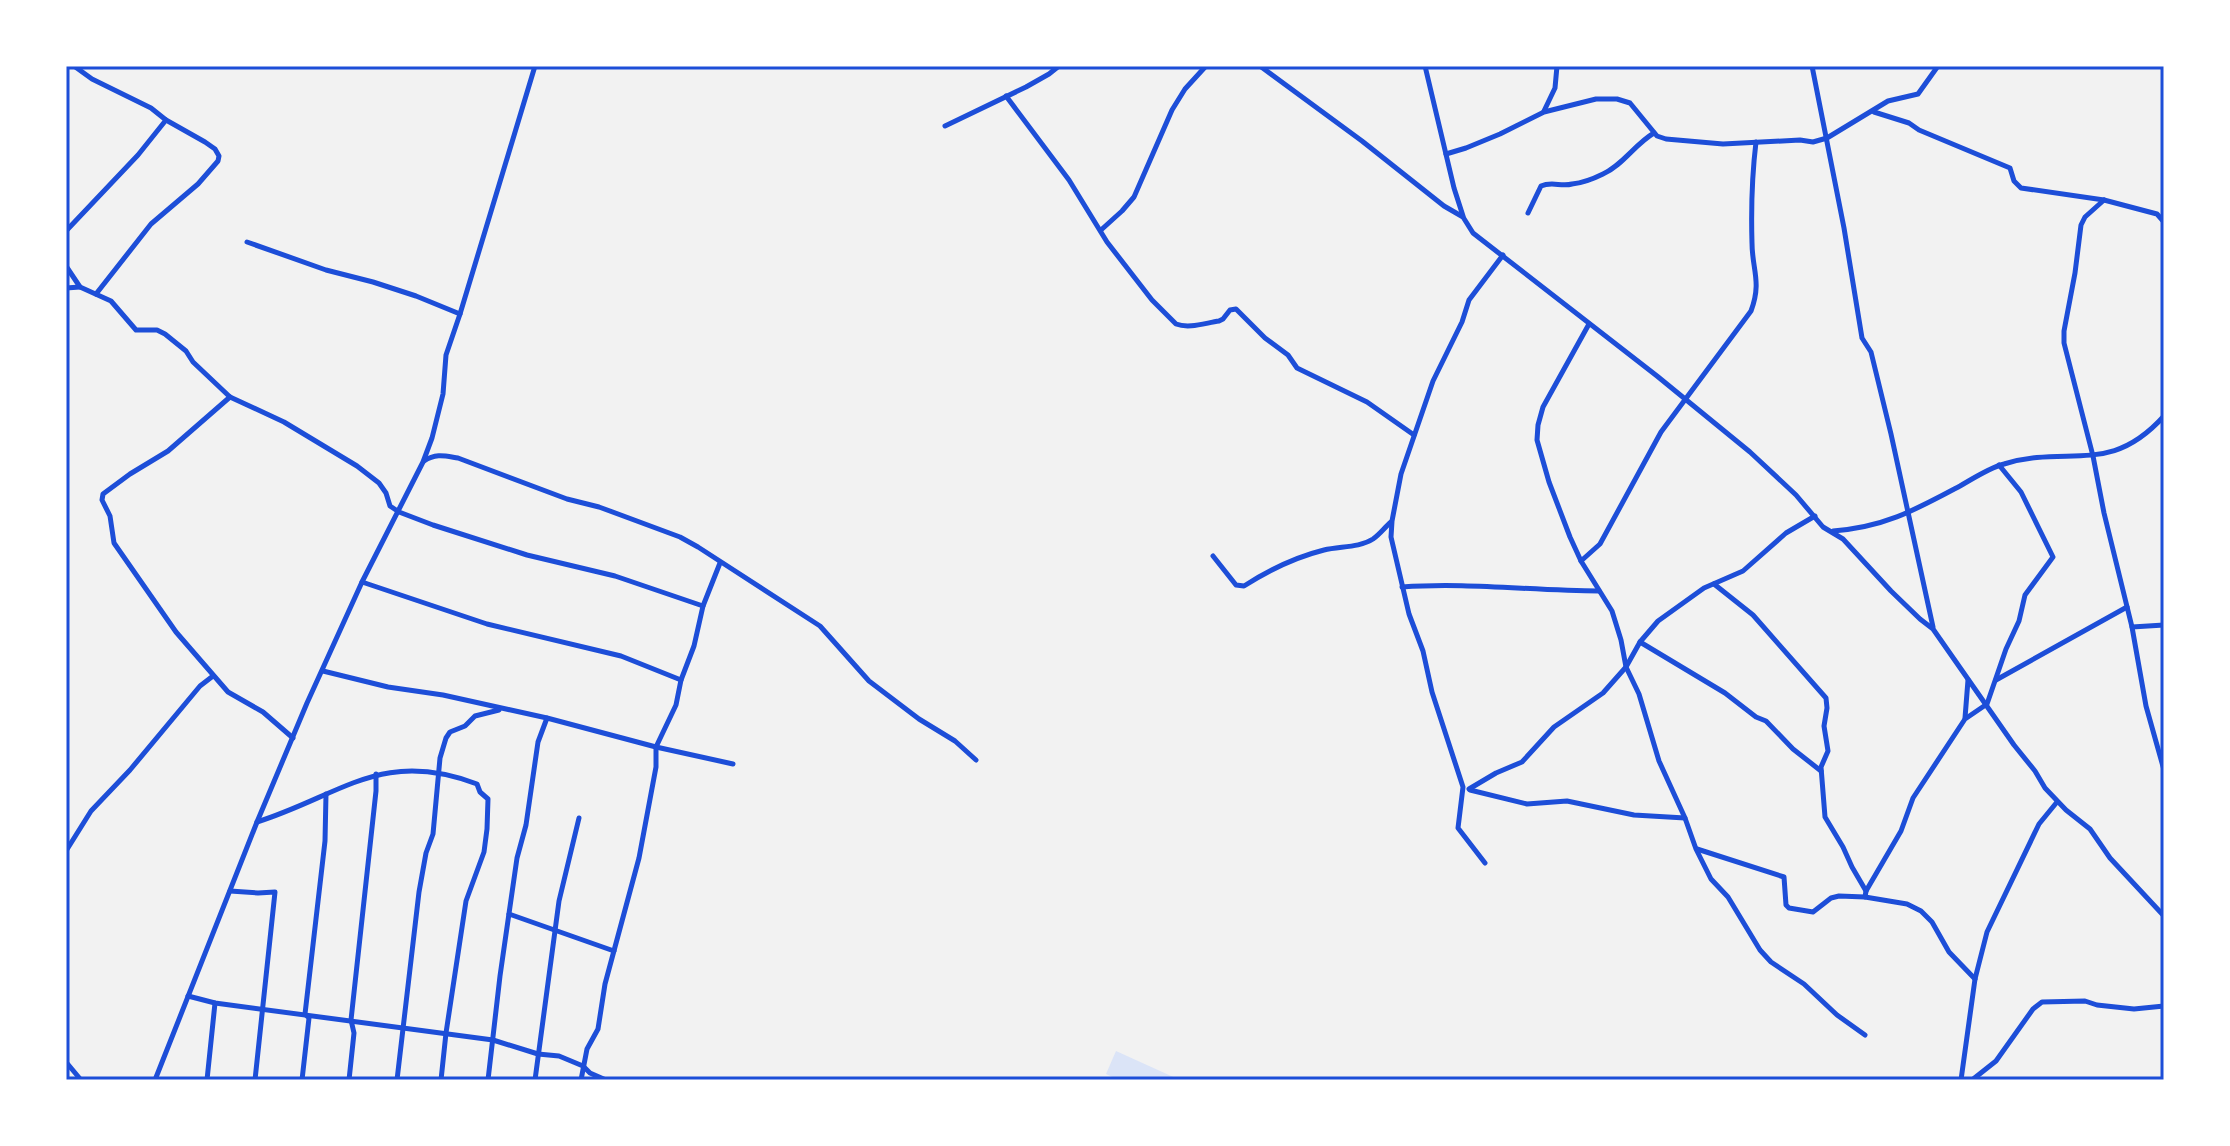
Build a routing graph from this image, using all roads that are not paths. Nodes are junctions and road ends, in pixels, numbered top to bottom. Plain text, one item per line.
1 (74, 66) edge
2 (535, 66) edge
3 (1059, 66) edge
4 (1206, 66) edge
5 (1260, 66) edge
6 (1425, 66) edge
7 (1557, 66) edge
8 (1812, 66) edge
9 (1938, 66) edge
10 (1006, 96) junction
11 (1544, 112) junction
12 (1874, 112) junction
13 (166, 120) junction
14 (945, 126) dead end
15 (1654, 133) junction
16 (1827, 138) junction
17 (1756, 142) junction
18 (1446, 154) junction
19 (2104, 200) junction
20 (1528, 213) dead end
21 (1463, 217) junction
22 (2164, 222) edge
23 (1101, 230) junction
24 (66, 231) edge
25 (247, 242) dead end
26 (1503, 255) junction
27 (66, 266) edge
28 (80, 287) junction
29 (66, 288) edge
30 (96, 294) junction
31 (460, 314) junction
32 (1589, 324) junction
33 (230, 397) junction
34 (1685, 399) junction
35 (2164, 416) edge
36 (1414, 435) junction
37 (2093, 456) junction
38 (423, 462) junction
39 (1999, 465) junction
40 (399, 512) junction
41 (1908, 514) junction
42 (1815, 516) junction
43 (1392, 521) junction
44 (1831, 531) junction
45 (1213, 556) dead end
46 (1581, 561) junction
47 (720, 563) junction
48 (362, 582) junction
49 (1714, 584) junction
50 (1402, 587) junction
51 (1599, 591) junction
52 (703, 606) junction
53 (2127, 607) junction
54 (2164, 625) edge
55 (2132, 627) junction
56 (1933, 629) junction
57 (1640, 642) junction
58 (1626, 667) junction
59 (323, 671) junction
60 (213, 676) junction
61 (681, 680) junction
62 (1968, 680) junction
63 (1996, 680) junction
64 (1987, 704) junction
65 (504, 709) junction
66 (547, 718) junction
67 (1965, 719) junction
68 (293, 738) junction
69 (656, 747) junction
70 (976, 760) dead end
71 (733, 764) dead end
72 (2164, 770) edge
73 (440, 772) junction
74 (1822, 772) junction
75 (376, 774) junction
76 (1466, 788) junction
77 (326, 794) junction
78 (2057, 802) junction
79 (579, 818) dead end
80 (1685, 818) junction
81 (257, 822) junction
82 (1696, 849) junction
83 (66, 851) edge
84 (1485, 863) dead end
85 (230, 891) junction
86 (1866, 894) junction
87 (509, 914) junction
88 (2164, 916) edge
89 (556, 929) junction
90 (614, 951) junction
91 (1975, 979) junction
92 (188, 996) junction
93 (215, 1003) junction
94 (2164, 1006) edge
95 (262, 1009) junction
96 (305, 1014) junction
97 (351, 1020) junction
98 (403, 1027) junction
99 (446, 1033) junction
100 (1865, 1035) dead end
101 (493, 1040) junction
102 (538, 1054) junction
103 (66, 1062) edge
104 (583, 1066) junction
105 (81, 1080) edge
106 (155, 1080) edge
107 (207, 1080) edge
108 (255, 1080) edge
109 (302, 1080) edge
110 (349, 1080) edge
111 (397, 1080) edge
112 (441, 1080) edge
113 (488, 1080) edge
114 (535, 1080) edge
115 (581, 1080) edge
116 (606, 1080) edge
117 (1961, 1080) edge
118 (1972, 1080) edge

1 - 13 street
2 - 31 street
3 - 10 street
4 - 23 street
5 - 21 street
6 - 18 street
7 - 11 street
8 - 16 street
9 - 12 street
10 - 14 street
10 - 23 street
11 - 15 street
11 - 18 street
12 - 16 street
12 - 19 street
13 - 24 street
13 - 30 street
15 - 17 street
15 - 20 street
16 - 17 street
16 - 41 street
17 - 34 street
18 - 21 street
19 - 22 street
19 - 37 street
21 - 26 street
23 - 36 street
25 - 31 street
26 - 32 street
26 - 36 street
27 - 28 street
28 - 29 street
28 - 30 street
30 - 33 street
31 - 38 street
32 - 34 street
32 - 46 street
33 - 40 street
33 - 60 street
34 - 42 street
34 - 46 street
35 - 37 street
36 - 43 street
37 - 39 street
37 - 53 street
38 - 40 street
38 - 47 street
39 - 41 street
39 - 63 street
40 - 48 street
40 - 52 street
41 - 44 street
41 - 56 street
42 - 44 street
42 - 49 street
43 - 45 street
43 - 50 street
44 - 56 street
46 - 51 street
47 - 52 street
47 - 70 street
48 - 59 street
48 - 61 street
49 - 57 street
49 - 74 street
50 - 51 street
50 - 76 street
51 - 58 street
52 - 61 street
53 - 55 street
53 - 63 street
54 - 55 street
55 - 72 street
56 - 62 street
57 - 58 street
57 - 74 street
58 - 76 street
58 - 80 street
59 - 65 street
59 - 68 street
60 - 68 street
60 - 83 street
61 - 69 street
62 - 64 street
62 - 67 street
63 - 64 street
64 - 67 street
64 - 78 street
65 - 66 street
65 - 73 street
66 - 69 street
66 - 87 street
67 - 86 street
68 - 81 street
69 - 71 street
69 - 90 street
73 - 75 street
73 - 98 street
73 - 99 street
74 - 86 street
75 - 77 street
75 - 97 street
76 - 80 street
76 - 84 street
77 - 81 street
77 - 96 street
78 - 88 street
78 - 91 street
79 - 89 street
80 - 82 street
81 - 85 street
82 - 86 street
82 - 100 street
85 - 92 street
85 - 95 street
86 - 91 street
87 - 89 street
87 - 101 street
89 - 90 street
89 - 102 street
90 - 104 street
91 - 117 street
92 - 93 street
92 - 106 street
93 - 95 street
93 - 107 street
94 - 118 street
95 - 96 street
95 - 108 street
96 - 97 street
96 - 109 street
97 - 98 street
97 - 110 street
98 - 99 street
98 - 111 street
99 - 101 street
99 - 112 street
101 - 102 street
101 - 113 street
102 - 104 street
102 - 114 street
103 - 105 street
104 - 115 street
104 - 116 street

